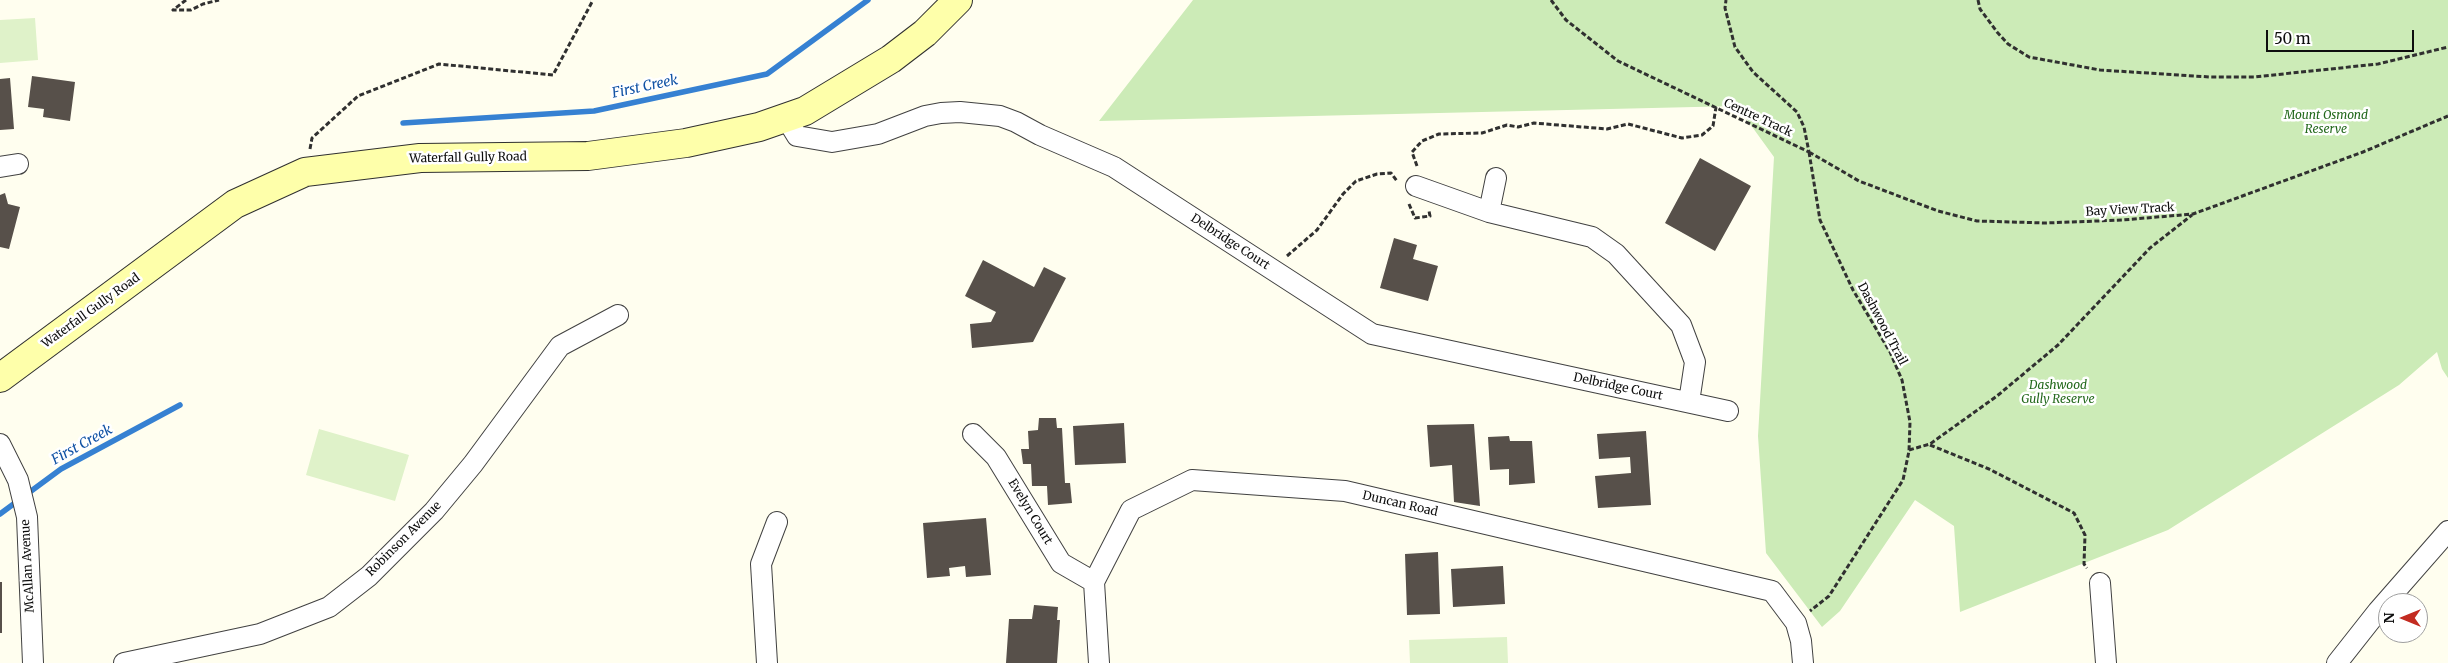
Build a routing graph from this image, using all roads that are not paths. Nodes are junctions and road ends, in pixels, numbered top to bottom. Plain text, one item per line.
1 (958, 0) edge
2 (786, 118) junction
3 (1496, 178) dead end
4 (1411, 189) road end
5 (1489, 212) junction
6 (618, 316) dead end
7 (0, 378) edge
8 (1689, 402) junction
9 (1728, 411) dead end
10 (973, 434) dead end
11 (0, 444) edge
12 (777, 522) dead end
13 (2448, 531) edge
14 (1094, 582) junction
15 (2100, 583) road end
16 (32, 663) edge
17 (124, 663) edge
18 (767, 663) edge
19 (1099, 663) edge
20 (1803, 663) edge
21 (2106, 663) edge
22 (2337, 663) edge

1 - 2 street, Waterfall Gully Road
2 - 7 street, Waterfall Gully Road
2 - 8 street, Delbridge Court
3 - 5 street
4 - 5 street
5 - 8 street
6 - 17 street, Robinson Avenue
8 - 9 street, Delbridge Court
10 - 14 street, Evelyn Court
11 - 16 street, McAllan Avenue
12 - 18 street
13 - 22 street
14 - 19 street
14 - 20 street, Duncan Road
15 - 21 street

